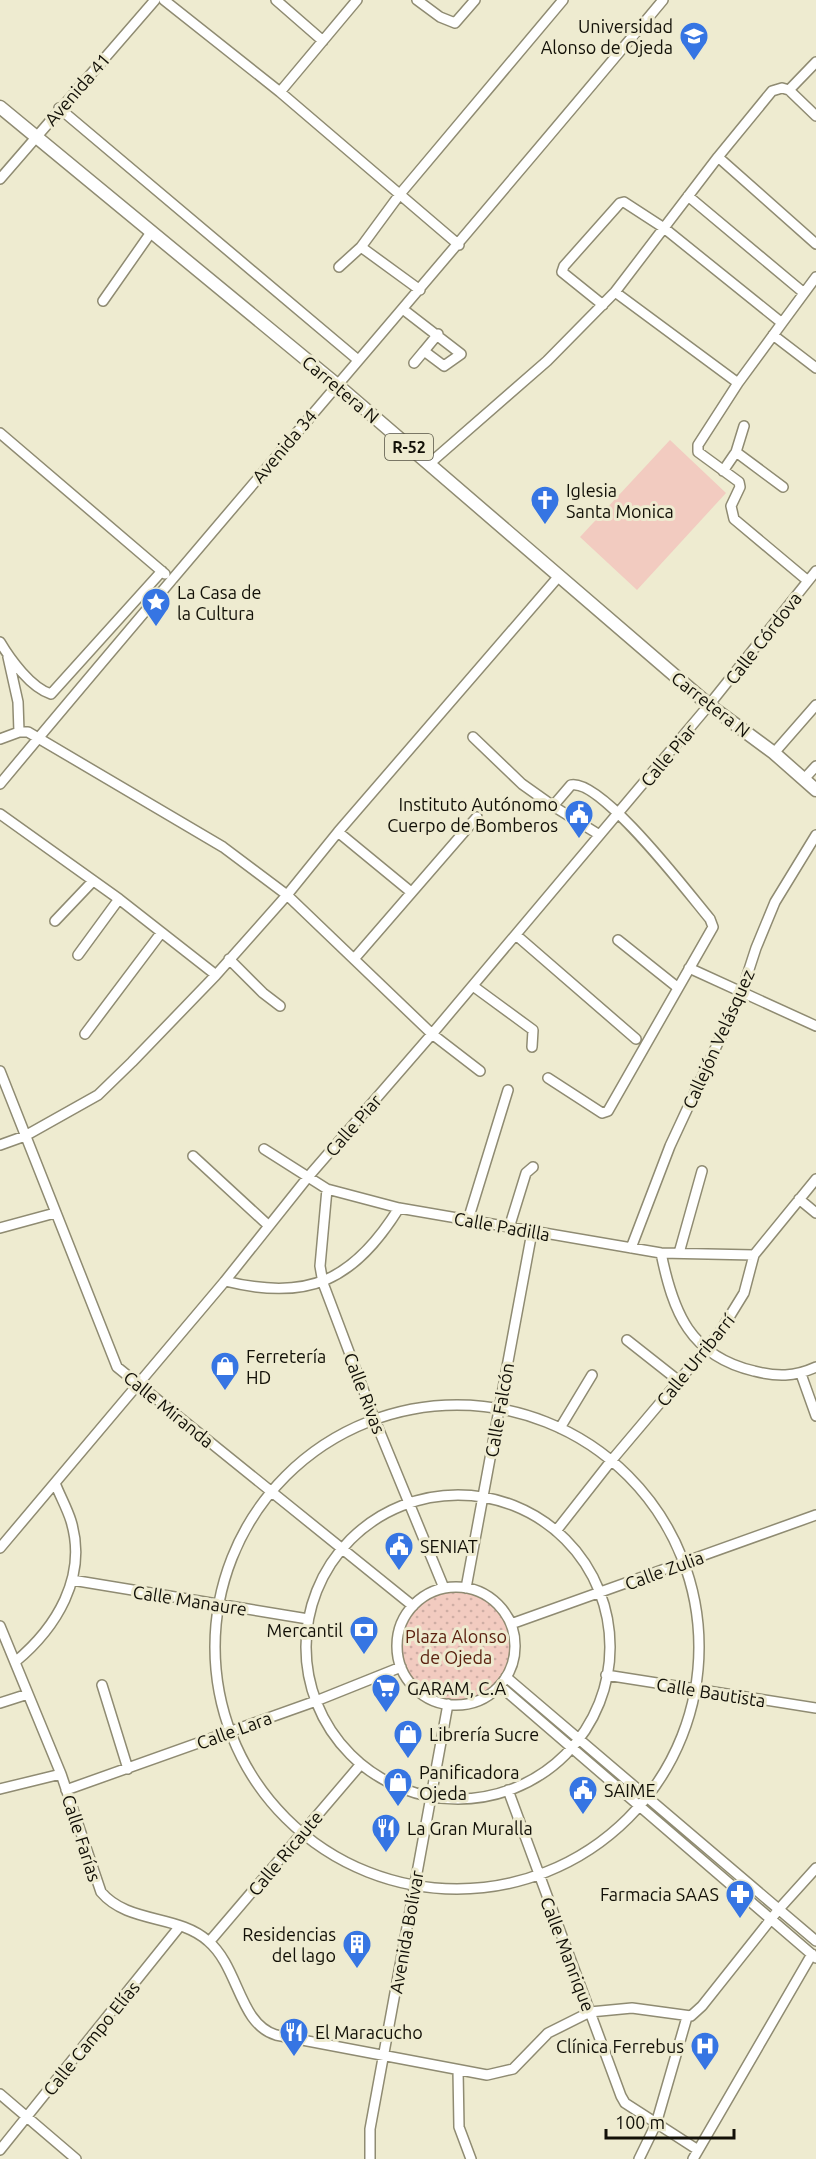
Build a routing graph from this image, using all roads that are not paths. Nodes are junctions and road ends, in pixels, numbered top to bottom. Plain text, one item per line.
1 (155, 0) edge
2 (164, 0) edge
3 (276, 0) edge
4 (357, 0) edge
5 (417, 0) edge
6 (475, 0) edge
7 (563, 0) edge
8 (663, 0) edge
9 (323, 41) junction
10 (816, 62) edge
11 (789, 90) junction
12 (280, 92) junction
13 (0, 107) edge
14 (59, 108) junction
15 (816, 116) edge
16 (35, 138) junction
17 (718, 157) junction
18 (0, 179) edge
19 (400, 194) junction
20 (688, 196) junction
21 (664, 228) junction
22 (152, 231) junction
23 (816, 244) edge
24 (459, 245) junction
25 (361, 247) junction
26 (339, 267) dead end
27 (816, 277) edge
28 (420, 290) junction
29 (810, 290) edge
30 (615, 292) junction
31 (103, 301) dead end
32 (603, 304) junction
33 (404, 310) junction
34 (783, 323) junction
35 (438, 334) junction
36 (773, 335) junction
37 (424, 351) junction
38 (358, 360) junction
39 (414, 363) dead end
40 (816, 368) edge
41 (738, 383) junction
42 (336, 384) junction
43 (744, 426) dead end
44 (0, 433) edge
45 (736, 452) junction
46 (429, 464) junction
47 (723, 471) junction
48 (783, 487) dead end
49 (162, 571) junction
50 (816, 571) edge
51 (559, 576) junction
52 (172, 579) junction
53 (808, 581) junction
54 (0, 642) edge
55 (7, 654) junction
56 (709, 705) junction
57 (816, 705) edge
58 (19, 732) junction
59 (39, 737) junction
60 (473, 737) dead end
61 (0, 739) edge
62 (774, 753) junction
63 (816, 766) edge
64 (804, 779) junction
65 (0, 784) edge
66 (816, 790) edge
67 (553, 806) junction
68 (620, 812) junction
69 (0, 814) edge
70 (477, 817) dead end
71 (338, 832) junction
72 (598, 834) junction
73 (816, 835) edge
74 (93, 881) junction
75 (411, 892) junction
76 (287, 895) junction
77 (119, 899) junction
78 (55, 921) dead end
79 (161, 933) junction
80 (516, 935) junction
81 (618, 940) dead end
82 (78, 955) dead end
83 (229, 959) junction
84 (354, 959) junction
85 (689, 968) junction
86 (216, 975) junction
87 (473, 986) junction
88 (677, 987) junction
89 (742, 991) junction
90 (280, 1006) dead end
91 (816, 1026) edge
92 (85, 1034) dead end
93 (432, 1034) junction
94 (636, 1039) dead end
95 (532, 1047) dead end
96 (0, 1071) edge
97 (480, 1071) dead end
98 (548, 1078) dead end
99 (508, 1090) dead end
100 (25, 1136) junction
101 (0, 1145) edge
102 (264, 1149) dead end
103 (193, 1156) dead end
104 (533, 1167) dead end
105 (702, 1171) dead end
106 (308, 1177) junction
107 (816, 1179) edge
108 (327, 1190) junction
109 (799, 1199) junction
110 (399, 1208) junction
111 (56, 1213) junction
112 (816, 1213) edge
113 (468, 1220) junction
114 (269, 1226) junction
115 (0, 1228) edge
116 (509, 1228) junction
117 (532, 1232) junction
118 (631, 1248) junction
119 (661, 1253) junction
120 (679, 1253) junction
121 (754, 1255) junction
122 (225, 1281) junction
123 (323, 1283) junction
124 (627, 1340) dead end
125 (705, 1351) junction
126 (816, 1367) edge
127 (801, 1374) junction
128 (592, 1375) dead end
129 (679, 1382) junction
130 (138, 1384) junction
131 (499, 1408) junction
132 (816, 1416) edge
133 (374, 1418) junction
134 (560, 1428) junction
135 (611, 1461) junction
136 (55, 1483) junction
137 (271, 1492) junction
138 (483, 1497) junction
139 (408, 1502) junction
140 (816, 1515) edge
141 (556, 1532) junction
142 (0, 1548) edge
143 (342, 1549) junction
144 (683, 1563) junction
145 (72, 1580) junction
146 (444, 1588) junction
147 (466, 1588) junction
148 (599, 1594) junction
149 (219, 1604) junction
150 (413, 1606) junction
151 (309, 1619) junction
152 (511, 1624) junction
153 (0, 1626) edge
154 (15, 1662) junction
155 (401, 1667) junction
156 (606, 1675) junction
157 (506, 1677) junction
158 (102, 1685) dead end
159 (500, 1686) junction
160 (695, 1689) junction
161 (28, 1694) junction
162 (316, 1701) junction
163 (0, 1704) edge
164 (448, 1704) junction
165 (816, 1708) edge
166 (230, 1732) junction
167 (579, 1738) junction
168 (571, 1748) junction
169 (361, 1764) junction
170 (128, 1769) junction
171 (61, 1774) junction
172 (0, 1789) edge
173 (66, 1790) junction
174 (508, 1791) junction
175 (430, 1796) junction
176 (647, 1798) junction
177 (640, 1807) junction
178 (302, 1833) junction
179 (816, 1868) edge
180 (539, 1876) junction
181 (415, 1886) junction
182 (779, 1909) junction
183 (771, 1920) junction
184 (180, 1926) junction
185 (210, 1941) junction
186 (816, 1941) edge
187 (814, 1956) edge
188 (590, 2012) junction
189 (687, 2017) junction
190 (384, 2055) junction
191 (458, 2070) junction
192 (0, 2094) edge
193 (27, 2117) junction
194 (656, 2124) junction
195 (0, 2150) edge
196 (696, 2155) edge
197 (76, 2159) edge
198 (370, 2159) edge
199 (471, 2159) edge
200 (639, 2159) edge

1 - 14 street, Avenida 41
2 - 12 street
3 - 9 street
4 - 9 street
5 - 6 street
7 - 19 street
8 - 24 street, Avenida 34
9 - 12 street
10 - 11 street
11 - 15 street
11 - 17 street
12 - 19 street
13 - 16 main road, Carretera N / R-52
14 - 16 street, Avenida 41
14 - 38 street
16 - 18 street, Avenida 41
16 - 22 main road, Carretera N / R-52
17 - 20 street
17 - 23 street
19 - 24 street
19 - 25 street
20 - 21 street
20 - 29 street
21 - 30 street
21 - 32 street
21 - 34 street
22 - 31 street
22 - 42 main road, Carretera N / R-52
24 - 28 street, Avenida 34
25 - 26 street
25 - 28 street
27 - 29 street
28 - 33 street, Avenida 34
29 - 34 street
30 - 32 street
30 - 41 street
32 - 46 street
33 - 35 street
33 - 38 street, Avenida 34
34 - 36 street
35 - 37 street
35 - 37 street
36 - 40 street
36 - 41 street
37 - 39 street
38 - 42 street, Avenida 34
41 - 47 street
42 - 46 main road, Carretera N / R-52
42 - 52 street, Avenida 34
43 - 45 street
44 - 49 street
45 - 47 street
45 - 48 street
46 - 51 main road, Carretera N / R-52
47 - 53 street
49 - 52 street
49 - 55 street
50 - 53 street, Calle Córdova
51 - 56 main road, Carretera N / R-52
51 - 71 street
52 - 59 street, Avenida 34
53 - 56 street, Calle Córdova
54 - 55 street
55 - 58 street
56 - 62 main road, Carretera N / R-52
56 - 68 street, Calle Piar
57 - 62 street
58 - 59 street
58 - 61 street
59 - 65 street, Avenida 34
59 - 76 street
60 - 67 street
62 - 64 main road, Carretera N / R-52
63 - 64 street
64 - 66 main road, Carretera N / R-52
67 - 68 street
67 - 72 street
68 - 72 street, Calle Piar
68 - 85 street
69 - 74 street
70 - 75 street
71 - 75 street
71 - 76 street
72 - 80 street, Calle Piar
73 - 89 street, Callejón Velásquez
74 - 77 street
74 - 78 street
75 - 84 street
76 - 83 street
76 - 84 street
77 - 79 street
77 - 82 street
79 - 86 street
79 - 92 street
80 - 87 street, Calle Piar
80 - 94 street
81 - 88 street
83 - 86 street
83 - 90 street
84 - 93 street
85 - 88 street
85 - 89 street
86 - 100 street
87 - 93 street, Calle Piar
87 - 95 street
88 - 98 street
89 - 91 street
89 - 118 street, Callejón Velásquez
93 - 97 street
93 - 106 street, Calle Piar
96 - 100 street, Calle Miranda
99 - 113 street
100 - 101 street
100 - 111 street, Calle Miranda
102 - 106 street, Calle Padilla
103 - 114 street
104 - 116 street
105 - 120 street
106 - 108 street, Calle Padilla
106 - 114 street, Calle Piar
107 - 109 street, Calle Urribarrí
108 - 110 street, Calle Padilla
108 - 123 street, Calle Rivas
109 - 112 street
109 - 121 street, Calle Urribarrí
110 - 113 street, Calle Padilla
110 - 123 street
111 - 115 street
111 - 130 street, Calle Miranda
113 - 116 street, Calle Padilla
114 - 122 street, Calle Piar
116 - 117 street, Calle Padilla
117 - 118 street, Calle Padilla
117 - 131 street, Calle Falcón
118 - 119 street, Calle Padilla
119 - 120 street, Calle Padilla
119 - 125 street
120 - 121 street, Calle Padilla
121 - 125 street, Calle Urribarrí
122 - 123 street
122 - 130 street, Calle Piar
123 - 133 street, Calle Rivas
124 - 129 street
125 - 127 street
125 - 129 street, Calle Urribarrí
126 - 127 street
127 - 132 street
128 - 134 street
129 - 135 street, Calle Urribarrí
130 - 136 street, Calle Piar
130 - 137 street, Calle Miranda
131 - 133 street
131 - 134 street
131 - 138 street, Calle Falcón
133 - 137 street
133 - 139 street, Calle Rivas
134 - 135 street
135 - 141 street, Calle Urribarrí
135 - 144 street
136 - 142 street, Calle Piar
136 - 145 street
137 - 143 street, Calle Miranda
137 - 149 street
138 - 139 street
138 - 141 street
138 - 147 street, Calle Falcón
139 - 143 street
139 - 146 street, Calle Rivas
140 - 144 street, Calle Zulia
141 - 148 street
143 - 150 street, Calle Miranda
143 - 151 street
144 - 148 street, Calle Zulia
144 - 160 street
145 - 149 street, Calle Manaure
145 - 154 street
146 - 147 street
146 - 150 street
147 - 152 street
148 - 152 street, Calle Zulia
148 - 156 street
149 - 151 street, Calle Manaure
149 - 166 street
150 - 155 street
151 - 162 street
152 - 157 street
153 - 154 street, Calle Farías
154 - 161 street, Calle Farías
155 - 162 street, Calle Lara
155 - 164 street
156 - 160 street, Calle Bautista
156 - 167 street
157 - 159 street
157 - 167 street
158 - 170 street
159 - 164 street
159 - 168 street
160 - 165 street, Calle Bautista
160 - 176 street
161 - 163 street
161 - 171 street, Calle Farías
162 - 166 street, Calle Lara
162 - 169 street
164 - 175 street, Avenida Bolívar
166 - 170 street, Calle Lara
166 - 178 street
167 - 168 street
167 - 176 street
168 - 174 street
168 - 177 street
169 - 175 street
169 - 178 street, Calle Ricaute
170 - 173 street, Calle Lara
171 - 172 street
171 - 173 street, Calle Farías
173 - 184 street, Calle Farías
174 - 175 street
174 - 180 street, Calle Manrique
175 - 181 street, Avenida Bolívar
176 - 177 street
176 - 182 street
177 - 180 street
177 - 183 street
178 - 181 street
178 - 185 street, Calle Ricaute
179 - 182 street
180 - 181 street
180 - 188 street, Calle Manrique
181 - 190 street, Avenida Bolívar
182 - 183 street
182 - 186 street
183 - 187 street
183 - 189 street
184 - 185 street, Calle Farías
184 - 193 street, Calle Campo Elías
185 - 190 street, Calle Farías
187 - 196 street
188 - 189 street
188 - 191 street, Calle Farías
188 - 194 street, Calle Manrique
189 - 194 street
190 - 191 street, Calle Farías
190 - 198 street, Avenida Bolívar
191 - 199 street
192 - 193 street
193 - 195 street, Calle Campo Elías
193 - 197 street
194 - 196 street, Calle Manrique
194 - 200 street

